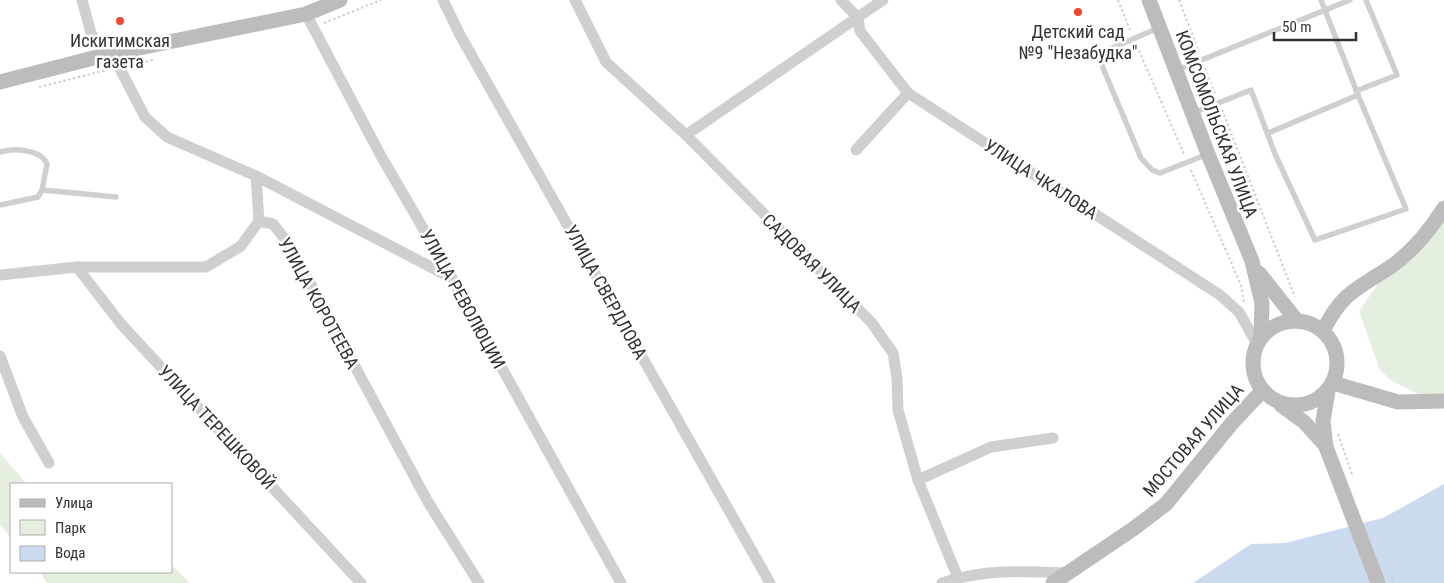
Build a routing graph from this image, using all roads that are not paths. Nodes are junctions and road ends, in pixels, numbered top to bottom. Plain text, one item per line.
1 (82, 0) edge
2 (340, 0) edge
3 (443, 0) edge
4 (575, 0) edge
5 (841, 0) edge
6 (883, 0) edge
7 (1149, 0) edge
8 (1321, 0) edge
9 (1350, 0) edge
10 (1366, 0) edge
11 (1325, 10) junction
12 (306, 14) junction
13 (858, 18) junction
14 (1160, 27) junction
15 (105, 54) junction
16 (1175, 70) junction
17 (0, 82) edge
18 (908, 92) junction
19 (1357, 93) junction
20 (1192, 113) junction
21 (1268, 133) junction
22 (686, 135) junction
23 (856, 150) dead end
24 (0, 152) edge
25 (1208, 154) junction
26 (256, 176) junction
27 (42, 190) junction
28 (116, 197) dead end
29 (0, 205) edge
30 (1444, 208) edge
31 (259, 220) junction
32 (1252, 261) junction
33 (77, 267) junction
34 (0, 275) edge
35 (452, 278) junction
36 (1298, 321) junction
37 (1323, 331) junction
38 (1259, 341) junction
39 (0, 356) edge
40 (1330, 387) junction
41 (1262, 390) junction
42 (1276, 401) junction
43 (1444, 401) edge
44 (1053, 438) dead end
45 (1326, 447) junction
46 (49, 463) dead end
47 (918, 480) junction
48 (1066, 573) junction
49 (958, 578) junction
50 (361, 583) edge
51 (479, 583) edge
52 (621, 583) edge
53 (770, 583) edge
54 (942, 583) edge
55 (1053, 583) edge
56 (1378, 583) edge

1 - 15 street
2 - 12 main road
3 - 53 street, УЛИЦА СВЕРДЛОВА
4 - 22 street, САДОВАЯ УЛИЦА
5 - 13 street, УЛИЦА ЧКАЛОВА
6 - 13 street
7 - 14 main road, КОМСОМОЛЬСКАЯ УЛИЦА
8 - 11 lane
9 - 11 lane
10 - 19 lane
11 - 16 lane
11 - 19 lane
12 - 15 main road
12 - 35 street, УЛИЦА РЕВОЛЮЦИИ
13 - 18 street, УЛИЦА ЧКАЛОВА
13 - 22 street
14 - 16 main road, КОМСОМОЛЬСКАЯ УЛИЦА
14 - 25 lane
15 - 17 main road
15 - 26 street
16 - 20 main road, КОМСОМОЛЬСКАЯ УЛИЦА
18 - 23 street
18 - 38 street, УЛИЦА ЧКАЛОВА
19 - 21 lane
19 - 21 lane
20 - 21 lane
20 - 25 main road, КОМСОМОЛЬСКАЯ УЛИЦА
22 - 47 street, САДОВАЯ УЛИЦА
24 - 27 lane
25 - 32 main road, КОМСОМОЛЬСКАЯ УЛИЦА
26 - 31 street
26 - 35 street
27 - 28 lane
27 - 29 lane
30 - 37 main road
31 - 33 street
31 - 51 street, УЛИЦА КОРОТЕЕВА
32 - 36 main road, КОМСОМОЛЬСКАЯ УЛИЦА
32 - 38 main road, КОМСОМОЛЬСКАЯ УЛИЦА
33 - 34 street
33 - 50 street, УЛИЦА ТЕРЕШКОВОЙ
35 - 52 street, УЛИЦА РЕВОЛЮЦИИ
36 - 37 main road
36 - 38 main road
37 - 40 main road
38 - 41 main road
39 - 46 street
40 - 42 main road
40 - 43 main road
40 - 45 main road
41 - 42 main road
41 - 48 main road, МОСТОВАЯ УЛИЦА
42 - 45 main road
44 - 47 street
45 - 56 main road
47 - 49 street, САДОВАЯ УЛИЦА
48 - 49 street
48 - 55 main road, МОСТОВАЯ УЛИЦА
49 - 54 street

